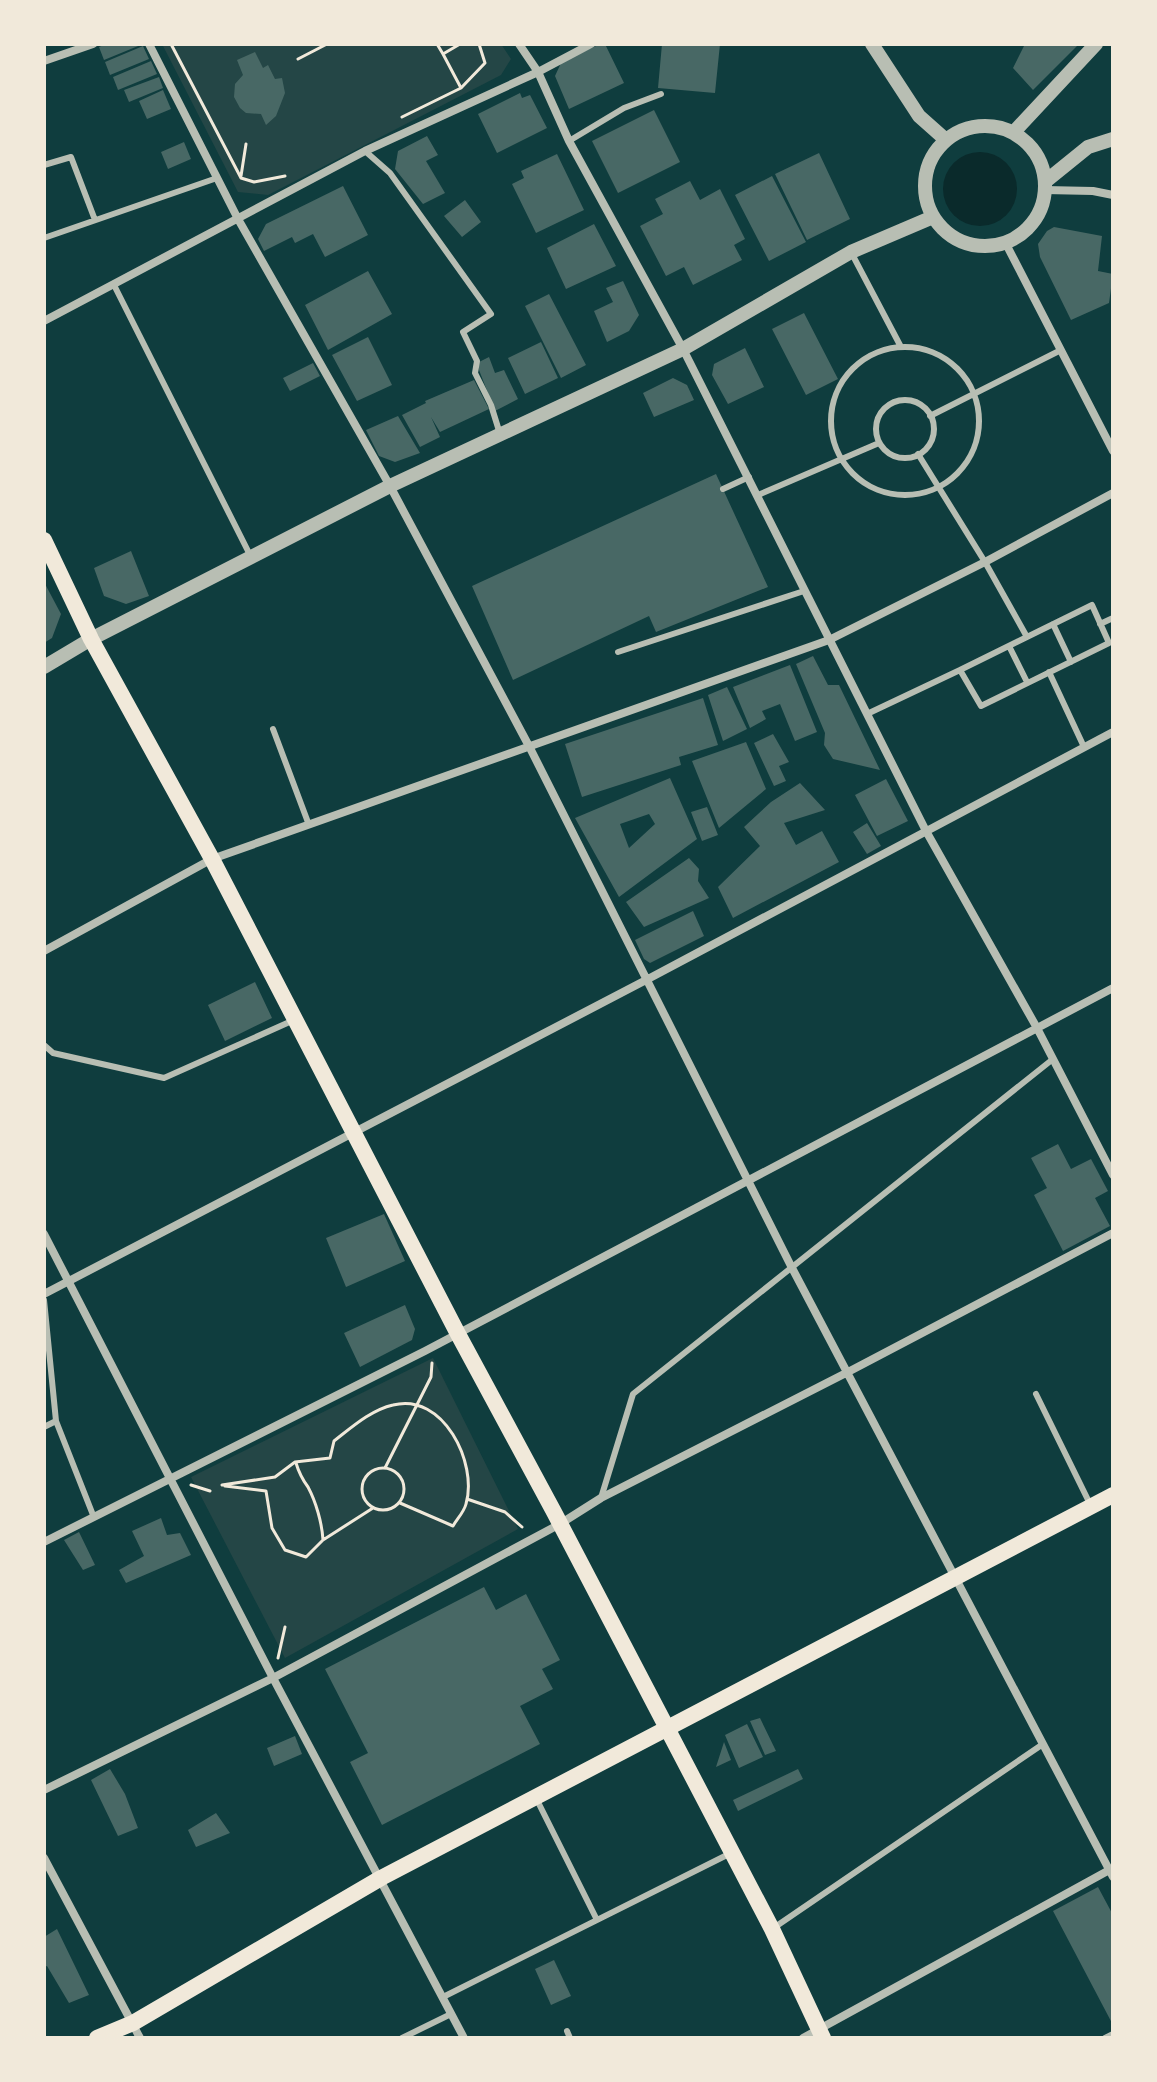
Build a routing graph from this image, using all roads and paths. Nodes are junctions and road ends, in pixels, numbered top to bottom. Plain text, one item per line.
1 (93, 44) edge
2 (149, 44) edge
3 (171, 44) edge
4 (327, 44) edge
5 (437, 44) edge
6 (460, 44) edge
7 (479, 44) edge
8 (519, 44) edge
9 (591, 44) edge
10 (872, 44) edge
11 (1096, 44) edge
12 (443, 54) junction
13 (298, 59) dead end
14 (44, 61) edge
15 (538, 72) junction
16 (461, 88) junction
17 (661, 94) dead end
18 (393, 122) dead end
19 (1013, 133) junction
20 (1113, 139) edge
21 (946, 140) junction
22 (569, 141) junction
23 (246, 144) dead end
24 (365, 151) junction
25 (44, 165) edge
26 (284, 177) dead end
27 (217, 178) junction
28 (241, 178) junction
29 (1046, 185) junction
30 (1113, 195) edge
31 (933, 217) junction
32 (238, 219) junction
33 (95, 220) junction
34 (44, 238) edge
35 (1005, 242) junction
36 (851, 252) junction
37 (114, 285) junction
38 (44, 321) edge
39 (901, 347) junction
40 (683, 349) junction
41 (1061, 350) junction
42 (974, 393) junction
43 (930, 416) junction
44 (500, 434) junction
45 (879, 443) junction
46 (1113, 451) edge
47 (918, 454) junction
48 (840, 459) junction
49 (749, 477) junction
50 (390, 486) junction
51 (939, 487) junction
52 (723, 489) dead end
53 (1113, 493) edge
54 (758, 495) junction
55 (44, 540) edge
56 (251, 558) junction
57 (985, 562) junction
58 (804, 591) junction
59 (1113, 618) edge
60 (1053, 624) junction
61 (1100, 624) junction
62 (1027, 637) junction
63 (91, 639) junction
64 (829, 640) junction
65 (1009, 646) junction
66 (618, 652) dead end
67 (1071, 662) junction
68 (44, 667) edge
69 (960, 670) junction
70 (1049, 672) junction
71 (1027, 682) junction
72 (867, 714) junction
73 (273, 729) dead end
74 (1113, 732) edge
75 (1084, 747) junction
76 (530, 748) junction
77 (309, 825) junction
78 (926, 831) junction
79 (212, 859) junction
80 (44, 951) edge
81 (648, 979) junction
82 (1113, 988) edge
83 (296, 1019) junction
84 (1037, 1028) junction
85 (44, 1045) edge
86 (1053, 1059) junction
87 (355, 1132) junction
88 (1113, 1175) edge
89 (748, 1181) junction
90 (1113, 1233) edge
91 (44, 1234) edge
92 (791, 1266) junction
93 (69, 1282) junction
94 (44, 1297) edge
95 (458, 1334) junction
96 (432, 1363) dead end
97 (848, 1372) junction
98 (1036, 1394) dead end
99 (417, 1406) junction
100 (56, 1421) junction
101 (44, 1427) edge
102 (295, 1462) junction
103 (385, 1468) junction
104 (172, 1479) junction
105 (1113, 1495) edge
106 (601, 1498) junction
107 (467, 1499) junction
108 (400, 1503) junction
109 (1091, 1506) junction
110 (373, 1508) junction
111 (93, 1515) junction
112 (560, 1524) junction
113 (522, 1527) dead end
114 (323, 1540) junction
115 (44, 1542) edge
116 (956, 1578) junction
117 (285, 1627) dead end
118 (273, 1678) junction
119 (668, 1730) junction
120 (1043, 1744) junction
121 (44, 1790) edge
122 (536, 1798) junction
123 (732, 1852) junction
124 (44, 1858) edge
125 (1112, 1871) edge
126 (381, 1878) junction
127 (597, 1920) junction
128 (772, 1929) junction
129 (443, 1997) junction
130 (451, 2014) junction
131 (136, 2030) edge
132 (821, 2034) edge
133 (1113, 2034) edge
134 (97, 2038) edge
135 (402, 2038) edge
136 (464, 2038) edge
137 (803, 2038) edge
138 (1105, 2038) edge

1 - 14 street
2 - 27 street
3 - 28 path
4 - 13 path
5 - 12 path
6 - 12 path
7 - 16 path
8 - 15 street
9 - 15 street
10 - 21 street
11 - 19 street
12 - 16 path
15 - 22 street
15 - 24 street
16 - 18 path
17 - 22 lane
19 - 21 street
19 - 29 street
20 - 29 street
21 - 31 street
22 - 40 street
23 - 28 path
24 - 32 street
24 - 44 lane
25 - 33 lane
26 - 28 path
27 - 32 street
27 - 33 lane
29 - 30 street
29 - 35 street
31 - 35 street
31 - 36 street
32 - 37 street
32 - 50 street
33 - 34 lane
35 - 41 street
36 - 39 lane
36 - 40 street
37 - 38 street
37 - 56 lane
39 - 42 lane
39 - 48 lane
40 - 44 street
40 - 49 street
41 - 42 lane
41 - 46 street
42 - 43 lane
42 - 51 lane
43 - 45 lane
43 - 47 lane
44 - 50 street
45 - 47 lane
45 - 48 lane
47 - 51 lane
48 - 51 lane
48 - 54 lane
49 - 52 lane
49 - 54 street
50 - 56 street
50 - 76 street
51 - 57 lane
53 - 57 street
54 - 58 street
55 - 63 main road
56 - 63 street
57 - 62 lane
57 - 64 street
58 - 64 street
58 - 66 lane
59 - 61 lane
60 - 61 lane
60 - 62 lane
60 - 67 lane
61 - 67 lane
62 - 65 lane
63 - 68 street
63 - 79 main road
64 - 72 street
64 - 76 street
65 - 69 lane
65 - 71 lane
67 - 70 lane
69 - 71 lane
69 - 72 lane
70 - 71 lane
70 - 75 lane
72 - 78 street
73 - 77 lane
74 - 75 street
75 - 78 street
76 - 77 street
76 - 81 street
77 - 79 street
78 - 81 street
78 - 84 street
79 - 80 street
79 - 83 main road
81 - 87 street
81 - 89 street
82 - 84 street
83 - 85 lane
83 - 87 main road
84 - 86 street
84 - 89 street
86 - 88 street
86 - 92 lane
87 - 93 street
87 - 95 main road
89 - 92 street
89 - 95 street
90 - 97 street
91 - 93 street
92 - 97 street
92 - 106 lane
93 - 94 street
93 - 104 street
94 - 100 lane
95 - 104 street
95 - 112 main road
96 - 99 path
97 - 106 street
97 - 116 street
98 - 109 lane
99 - 102 path
99 - 103 path
99 - 107 path
100 - 101 lane
100 - 111 lane
102 - 114 path
102 - 114 path
103 - 108 path
103 - 110 path
104 - 111 street
104 - 118 street
105 - 109 main road
106 - 112 street
107 - 108 path
107 - 113 path
108 - 110 path
109 - 116 main road
110 - 114 path
111 - 115 street
112 - 118 street
112 - 119 main road
116 - 119 main road
116 - 120 street
117 - 118 path
118 - 121 street
118 - 126 street
119 - 122 main road
119 - 123 main road
120 - 125 street
120 - 128 lane
122 - 126 main road
122 - 127 lane
123 - 127 lane
123 - 128 main road
124 - 131 street
125 - 132 street
126 - 129 street
126 - 131 main road
127 - 129 lane
128 - 132 main road
129 - 130 street
130 - 135 lane
130 - 136 street
131 - 134 main road
132 - 137 street
133 - 138 lane

